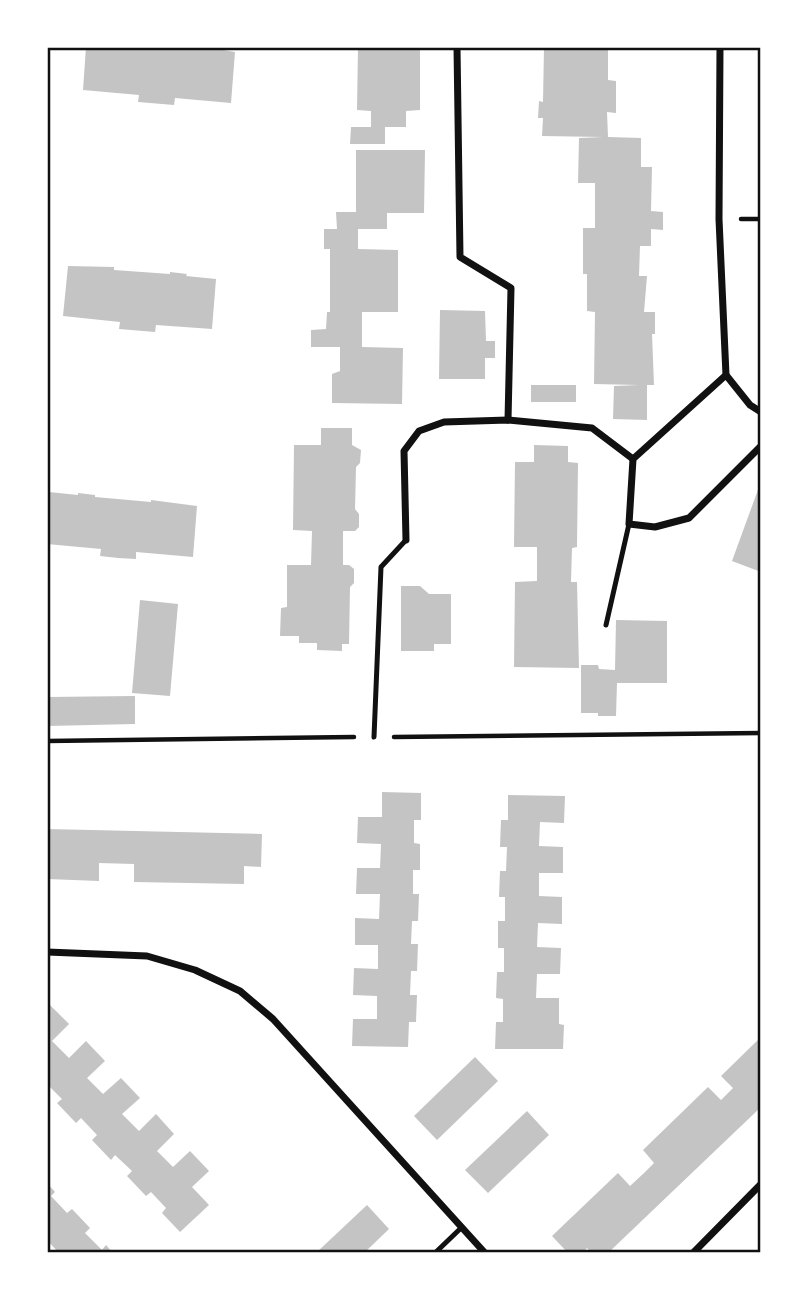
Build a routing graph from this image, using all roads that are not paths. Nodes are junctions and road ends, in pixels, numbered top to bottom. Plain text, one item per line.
1 (457, 47) edge
2 (720, 47) edge
3 (726, 375) junction
4 (761, 412) edge
5 (508, 420) junction
6 (761, 446) edge
7 (633, 459) junction
8 (629, 524) junction
9 (407, 540) joint
10 (606, 625) dead end
11 (374, 737) road end
12 (47, 952) edge
13 (761, 1184) edge
14 (461, 1228) junction
15 (435, 1253) edge
16 (485, 1253) edge
17 (693, 1253) edge

1 - 5 street
2 - 3 street
3 - 4 street
3 - 7 street
5 - 7 street
5 - 9 street
6 - 8 street
7 - 8 street
8 - 10 lane
9 - 11 lane
12 - 14 street
13 - 17 street
14 - 15 lane
14 - 16 street

